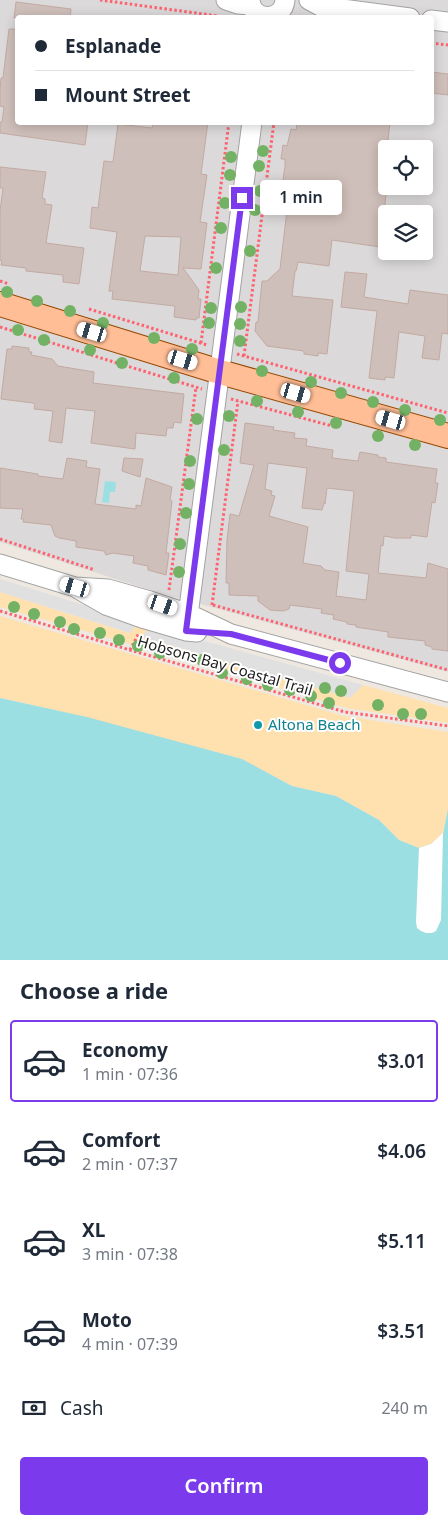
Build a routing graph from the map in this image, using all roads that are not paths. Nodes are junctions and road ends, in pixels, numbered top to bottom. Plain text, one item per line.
1 (250, 2) edge
2 (315, 3) edge
3 (284, 5) edge
4 (224, 8) edge
5 (259, 15) edge
6 (274, 15) edge
7 (391, 15) edge
8 (434, 20) edge
9 (448, 22) edge
10 (252, 125) edge
11 (0, 304) edge
12 (220, 372) junction
13 (448, 436) edge
14 (0, 564) edge
15 (188, 615) junction
16 (448, 692) edge

1 - 4 street
1 - 5 street
2 - 3 street
2 - 7 street
3 - 6 street
8 - 9 street
10 - 12 street
11 - 12 main road
12 - 13 main road
12 - 15 street
14 - 15 street
15 - 16 street

